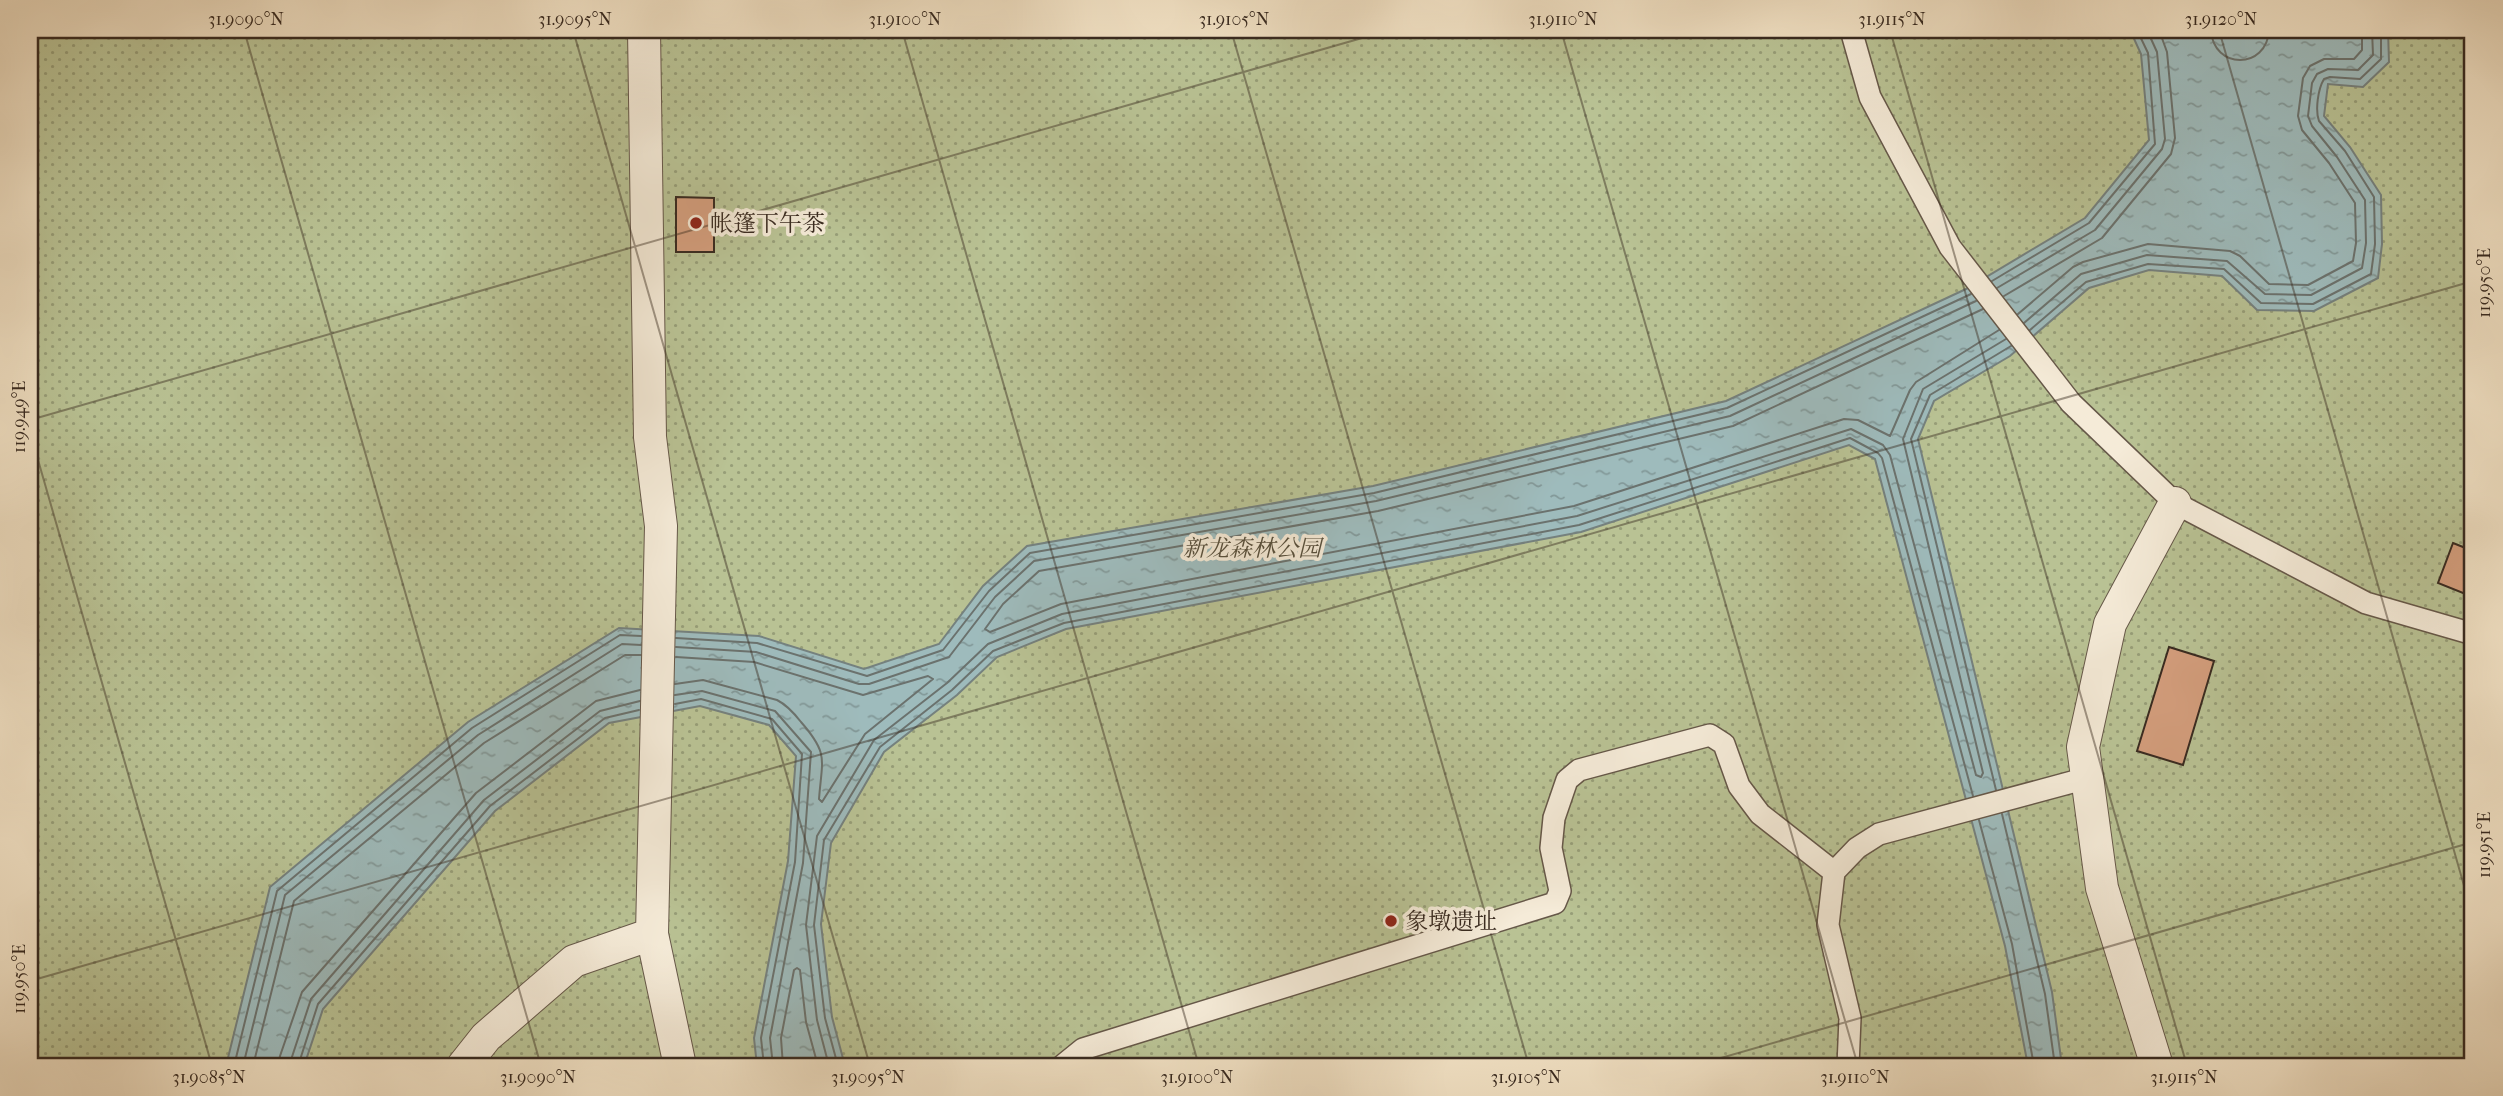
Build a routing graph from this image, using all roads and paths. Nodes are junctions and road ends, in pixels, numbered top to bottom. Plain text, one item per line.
1 (643, 30) edge
2 (1851, 30) edge
3 (2175, 503) junction
4 (2473, 634) edge
5 (2087, 778) junction
6 (1834, 872) junction
7 (652, 934) junction
8 (463, 1066) edge
9 (680, 1066) edge
10 (1062, 1066) edge
11 (1848, 1066) edge
12 (2157, 1066) edge

1 - 7 street
2 - 3 lane
3 - 4 lane
3 - 5 street
5 - 6 lane
5 - 12 street
6 - 10 lane
6 - 11 lane
7 - 8 street
7 - 9 street

